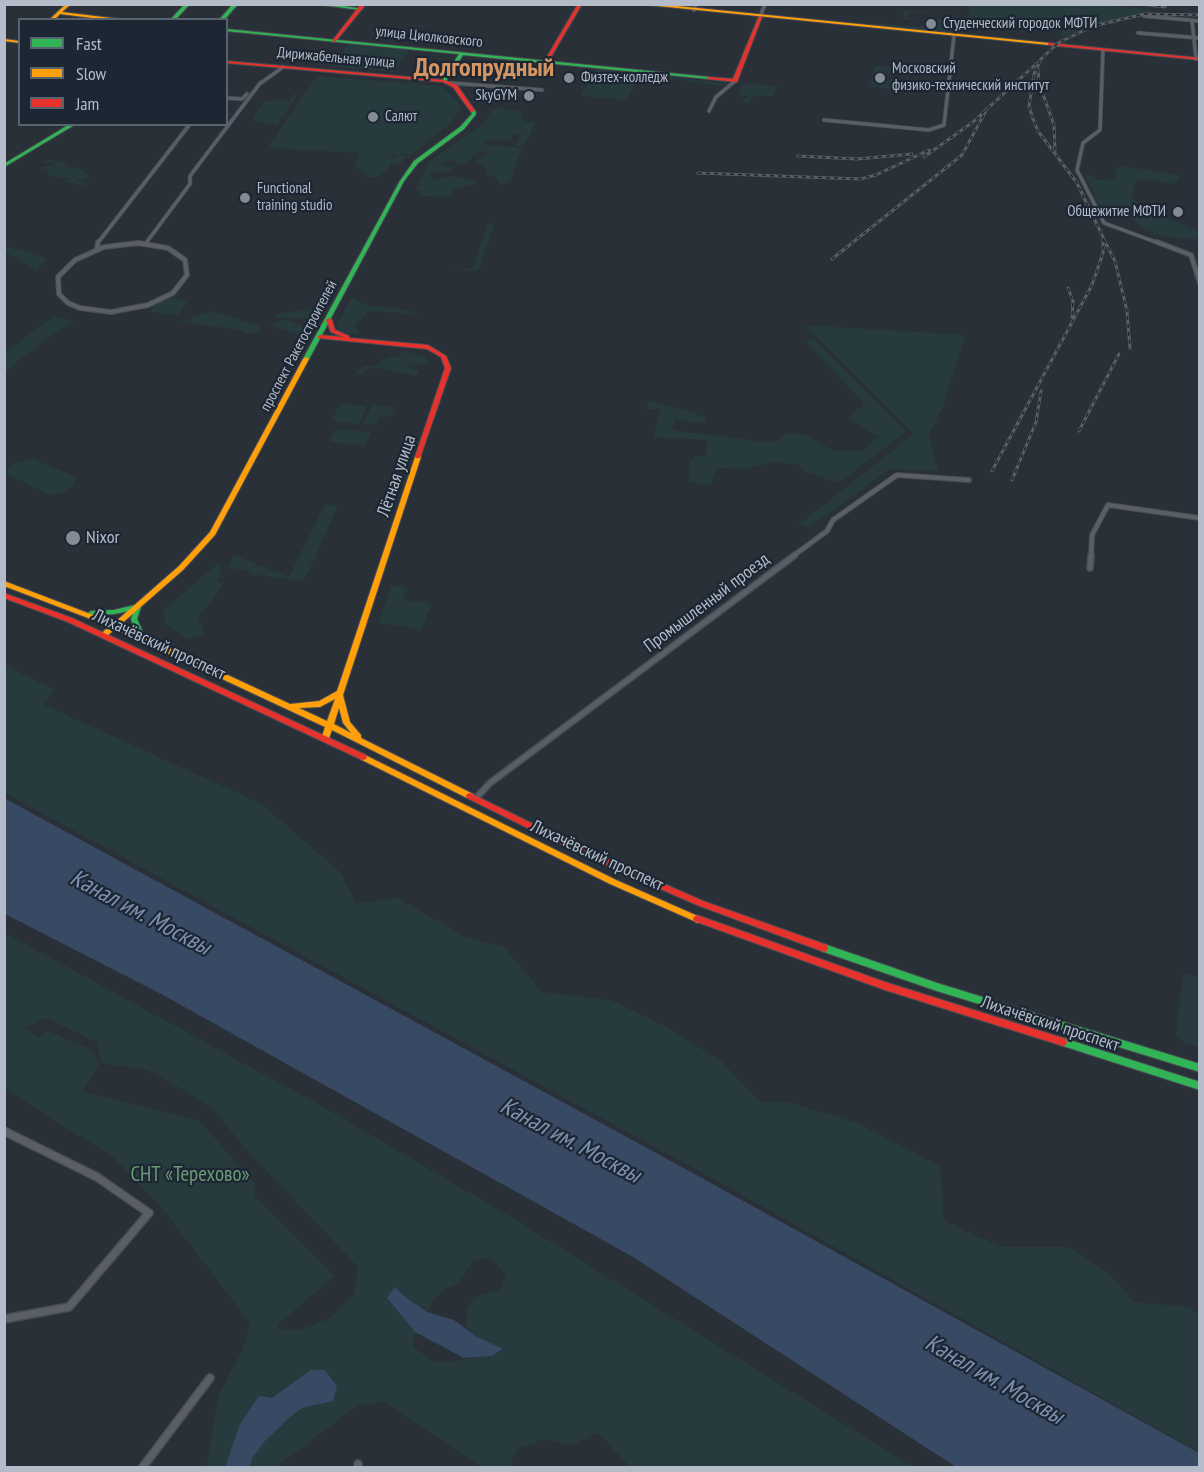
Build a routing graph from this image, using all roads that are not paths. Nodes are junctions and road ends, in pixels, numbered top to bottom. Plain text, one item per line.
1 (69, 4) edge
2 (188, 4) edge
3 (236, 4) edge
4 (317, 4) edge
5 (580, 4) edge
6 (639, 4) edge
7 (765, 4) edge
8 (362, 7) edge
9 (695, 7) edge
10 (59, 13) junction
11 (1144, 16) dead end
12 (760, 17) junction
13 (53, 18) edge
14 (107, 18) edge
15 (174, 18) edge
16 (223, 18) edge
17 (1192, 20) junction
18 (1200, 21) edge
19 (228, 30) edge
20 (1138, 33) dead end
21 (954, 36) junction
22 (1194, 38) junction
23 (1200, 38) edge
24 (334, 41) junction
25 (1103, 50) junction
26 (461, 54) junction
27 (1198, 59) edge
28 (228, 62) edge
29 (546, 62) junction
30 (282, 67) junction
31 (735, 81) junction
32 (261, 82) junction
33 (447, 82) junction
34 (542, 90) dead end
35 (228, 98) edge
36 (709, 111) dead end
37 (824, 120) dead end
38 (71, 126) edge
39 (188, 126) edge
40 (228, 126) edge
41 (228, 126) edge
42 (4, 166) edge
43 (146, 243) junction
44 (168, 248) joint
45 (97, 249) junction
46 (1200, 283) edge
47 (80, 308) joint
48 (329, 319) junction
49 (320, 337) junction
50 (354, 340) junction
51 (313, 350) junction
52 (969, 480) dead end
53 (1200, 518) edge
54 (1090, 568) dead end
55 (4, 583) edge
56 (4, 596) edge
57 (139, 605) junction
58 (82, 611) junction
59 (115, 626) junction
60 (104, 635) junction
61 (142, 639) junction
62 (339, 692) junction
63 (286, 705) junction
64 (328, 724) junction
65 (325, 739) junction
66 (362, 741) junction
67 (476, 798) junction
68 (1200, 1068) edge
69 (1200, 1086) edge
70 (4, 1131) edge
71 (4, 1318) edge
72 (210, 1378) dead end
73 (142, 1467) edge

1 - 10 main road
2 - 15 main road
3 - 16 main road
4 - 8 main road
5 - 29 main road
6 - 9 main road
7 - 12 street
8 - 24 main road
9 - 12 main road
10 - 13 main road
10 - 14 main road
11 - 17 street
12 - 21 main road
12 - 31 main road
17 - 18 street
17 - 22 street
19 - 24 main road, улица Циолковского
20 - 22 street
21 - 25 main road
21 - 37 street
22 - 23 street
22 - 27 street
24 - 26 main road, улица Циолковского
25 - 27 main road
25 - 46 street
26 - 29 main road, улица Циолковского
26 - 33 main road
28 - 30 main road, Дирижабельная улица
29 - 31 main road, улица Циолковского
30 - 32 street
30 - 33 main road, Дирижабельная улица
31 - 36 street
32 - 35 street
32 - 41 street
33 - 34 street, Дирижабельная улица
33 - 48 main road, проспект Ракетостроителей
38 - 42 main road
39 - 45 street
40 - 43 street
43 - 44 street
43 - 45 street
44 - 47 street
45 - 47 street
48 - 49 main road, проспект Ракетостроителей
48 - 50 main road
49 - 50 main road, Лётная улица
49 - 51 main road, проспект Ракетостроителей
50 - 51 main road
50 - 62 main road, Лётная улица
51 - 57 main road, проспект Ракетостроителей
52 - 67 street, Промышленный проезд
53 - 54 street
55 - 58 main road, Лихачёвский проспект
56 - 60 main road, Лихачёвский проспект
57 - 58 main road
57 - 59 main road, проспект Ракетостроителей
57 - 61 main road
58 - 59 main road, Лихачёвский проспект
59 - 60 main road, проспект Ракетостроителей
59 - 61 main road, Лихачёвский проспект
60 - 65 main road, Лихачёвский проспект
61 - 63 main road, Лихачёвский проспект
62 - 63 main road
62 - 64 main road, Лётная улица
62 - 66 main road
63 - 64 main road, Лихачёвский проспект
64 - 65 main road, Лётная улица
64 - 66 main road, Лихачёвский проспект
65 - 69 main road, Лихачёвский проспект
66 - 67 main road, Лихачёвский проспект
67 - 68 main road, Лихачёвский проспект
70 - 71 street
72 - 73 street

